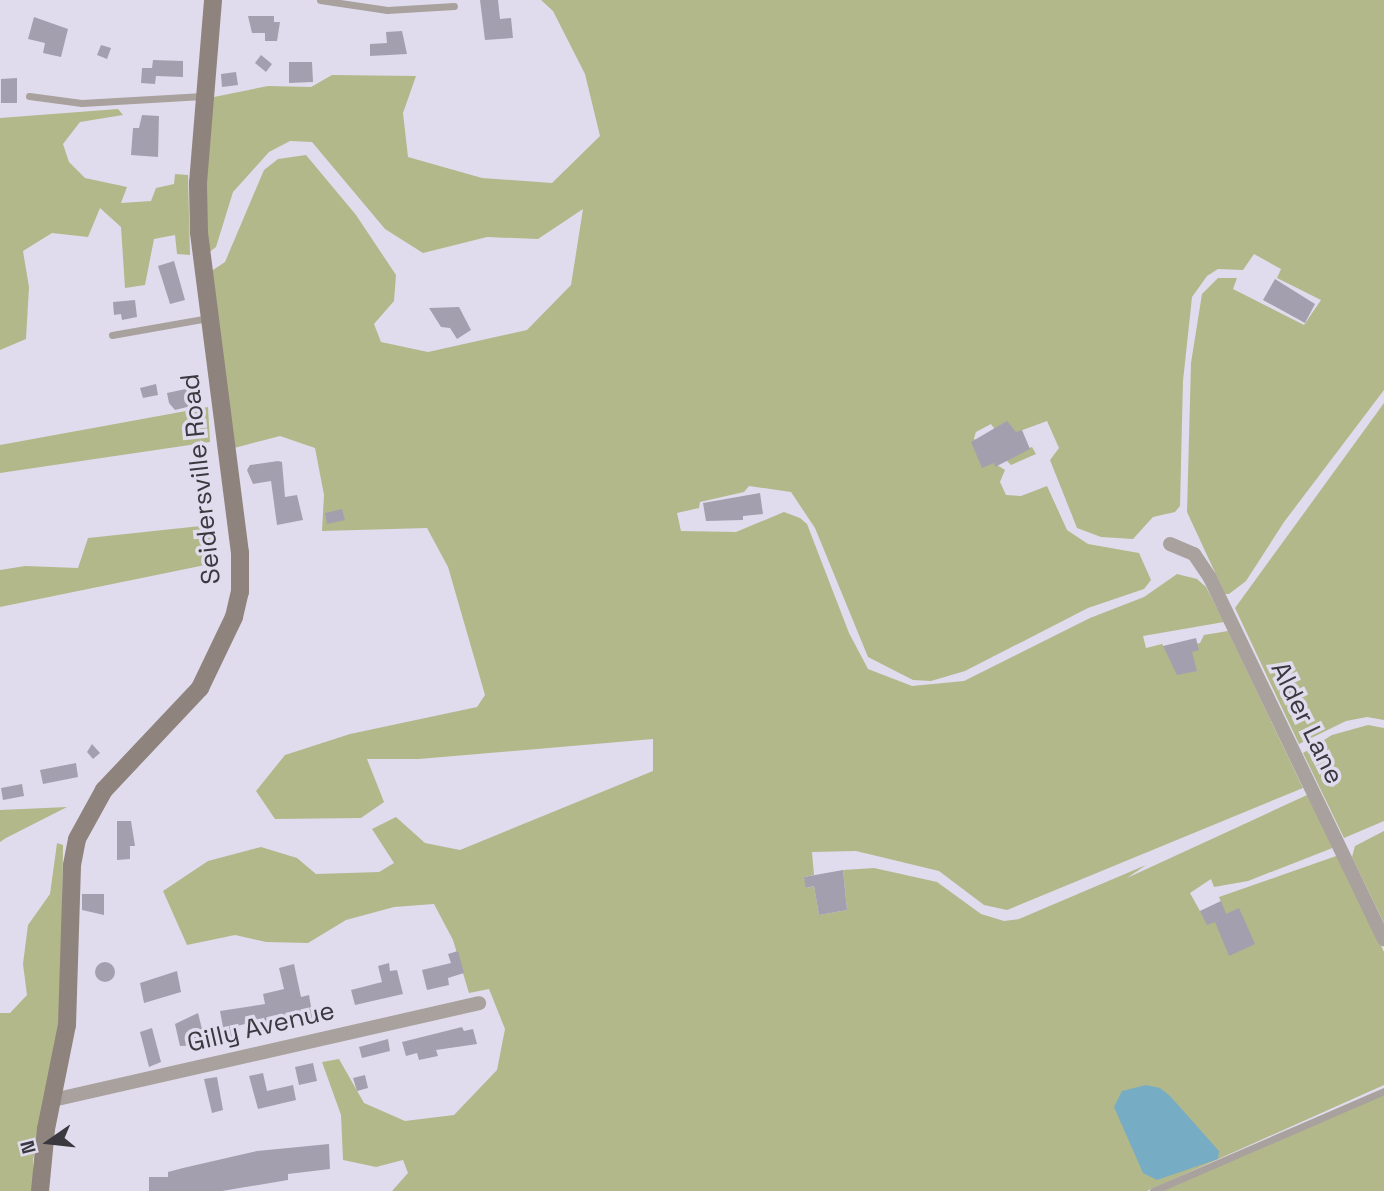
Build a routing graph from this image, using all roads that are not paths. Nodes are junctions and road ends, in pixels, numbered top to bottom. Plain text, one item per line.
1 (213, 0) edge
2 (320, 0) edge
3 (454, 5) dead end
4 (29, 96) dead end
5 (203, 96) junction
6 (209, 318) junction
7 (112, 335) dead end
8 (1170, 544) dead end
9 (1384, 939) edge
10 (479, 1003) dead end
11 (1384, 1091) edge
12 (53, 1100) junction
13 (40, 1191) edge
14 (1153, 1191) edge

1 - 5 street, Seidersville Road
2 - 3 lane
4 - 5 lane
5 - 6 street, Seidersville Road
6 - 7 lane
6 - 12 street, Seidersville Road
8 - 9 street, Alder Lane
10 - 12 street, Gilly Avenue
11 - 14 lane
12 - 13 street, Seidersville Road

